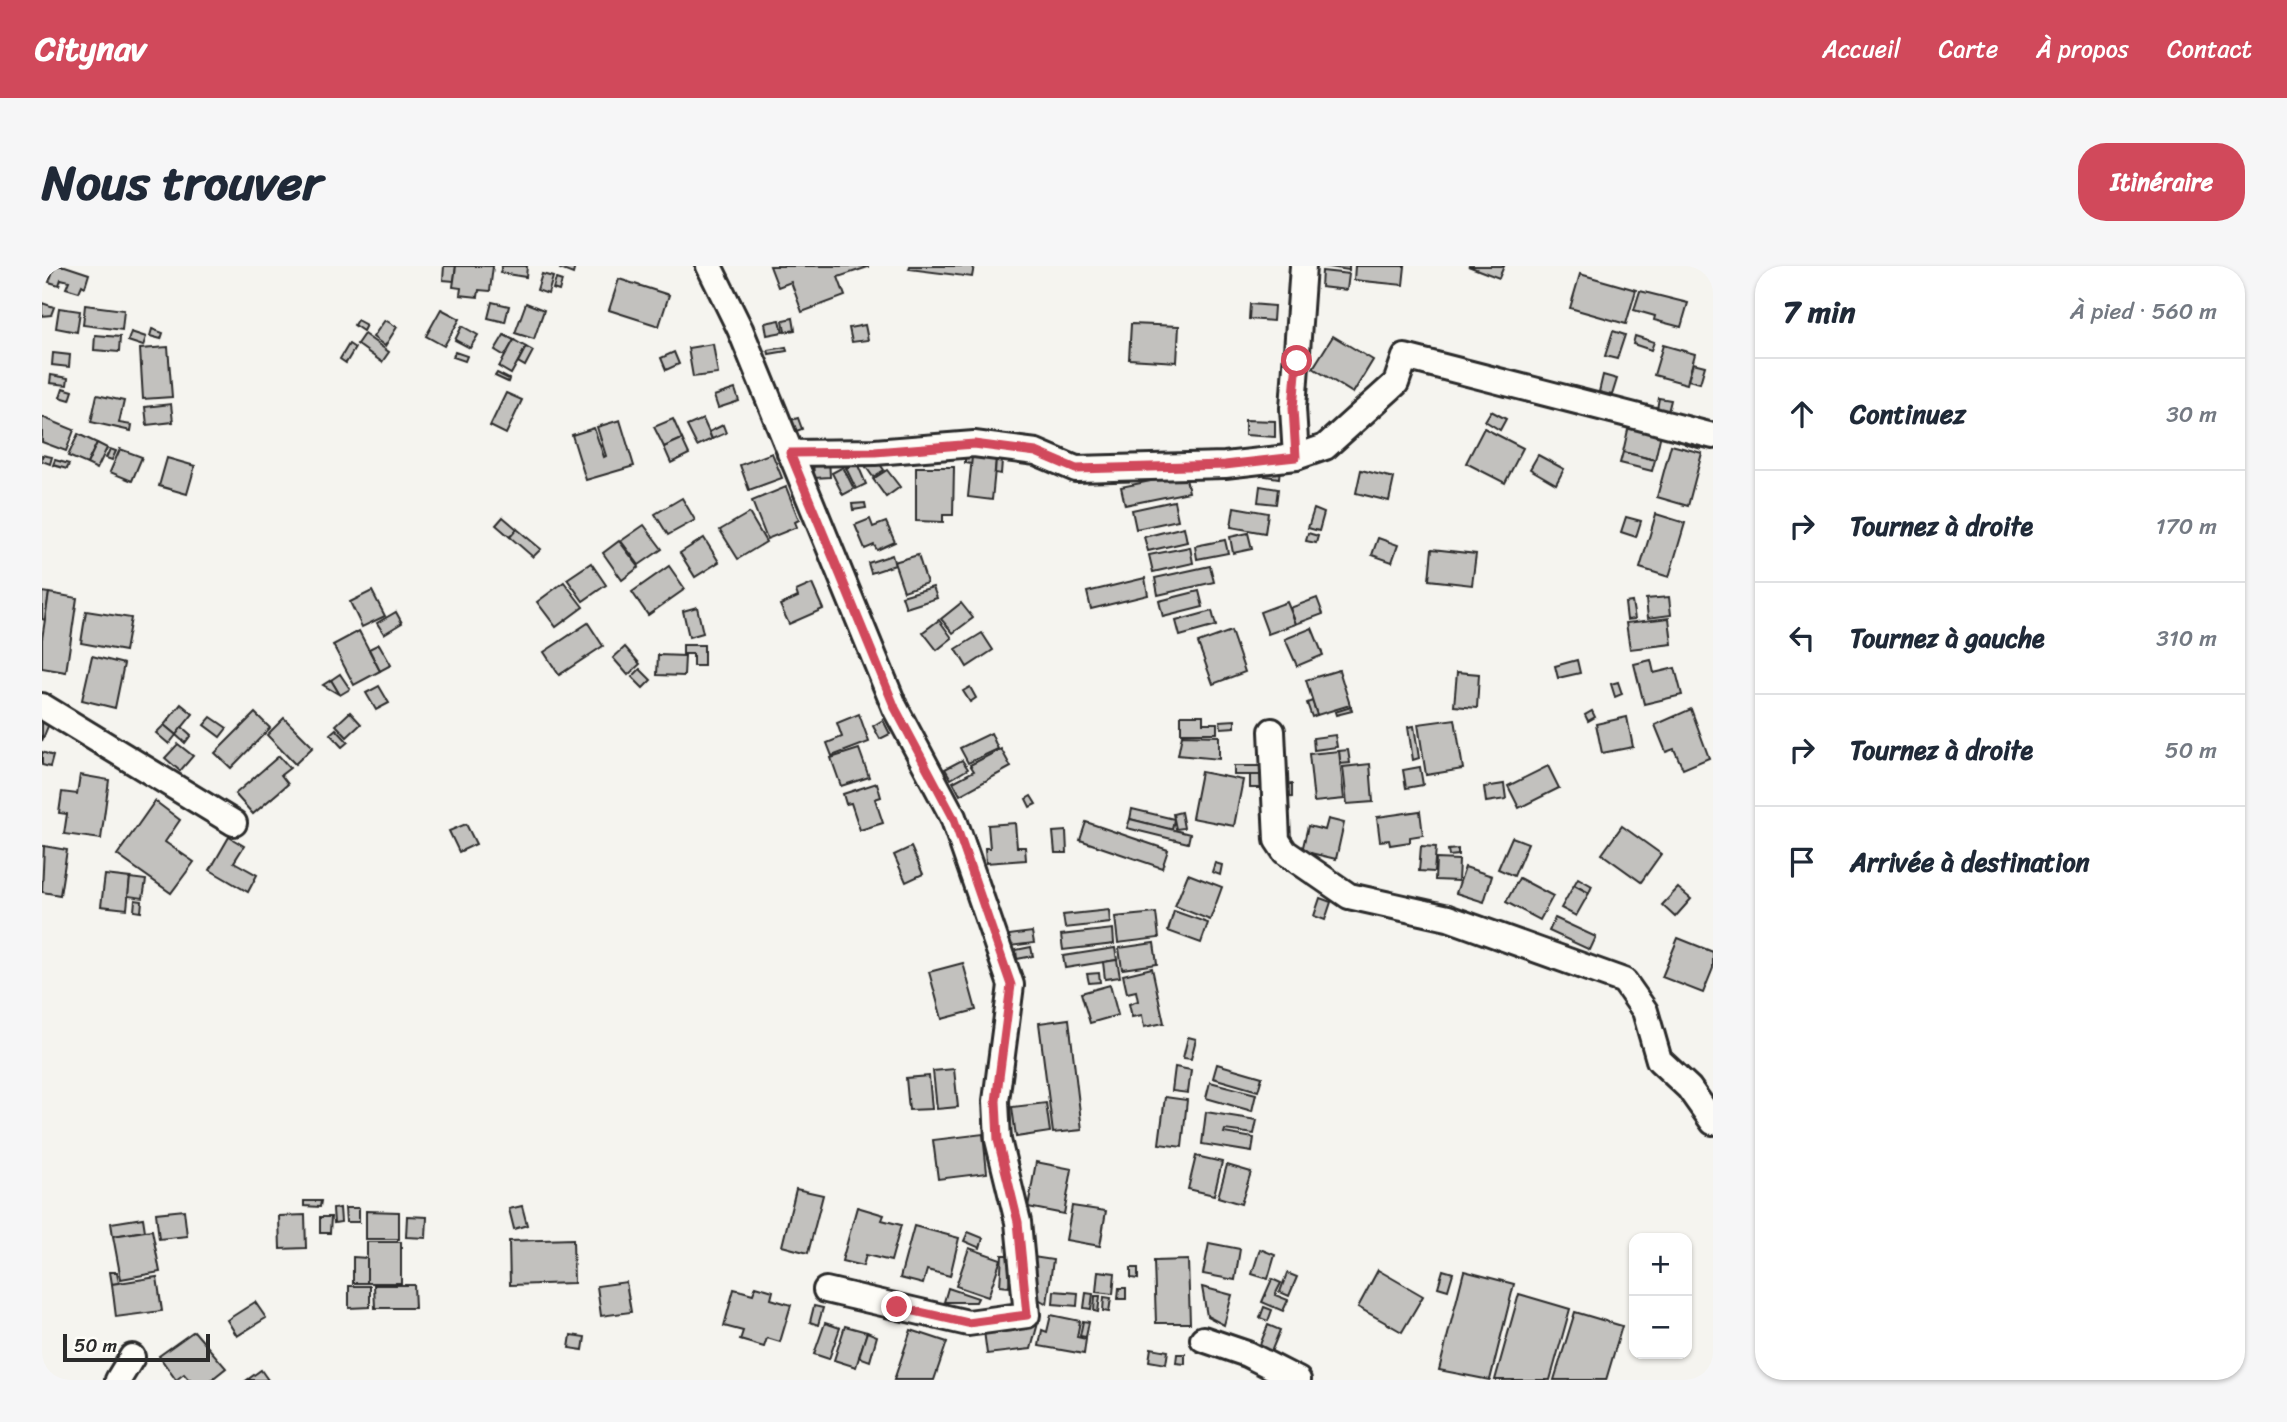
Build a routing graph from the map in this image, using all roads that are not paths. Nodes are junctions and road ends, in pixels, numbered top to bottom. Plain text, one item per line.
1 (709, 266) edge
2 (1303, 266) edge
3 (1713, 436) edge
4 (790, 453) junction
5 (1296, 457) junction
6 (42, 706) edge
7 (1272, 731) dead end
8 (234, 822) dead end
9 (1713, 1122) edge
10 (826, 1290) dead end
11 (1203, 1339) dead end
12 (132, 1357) dead end
13 (118, 1380) edge
14 (1298, 1380) edge

1 - 4 street
2 - 5 street
3 - 5 street
4 - 5 street
4 - 10 street
6 - 8 street
7 - 9 street
11 - 14 street
12 - 13 street

